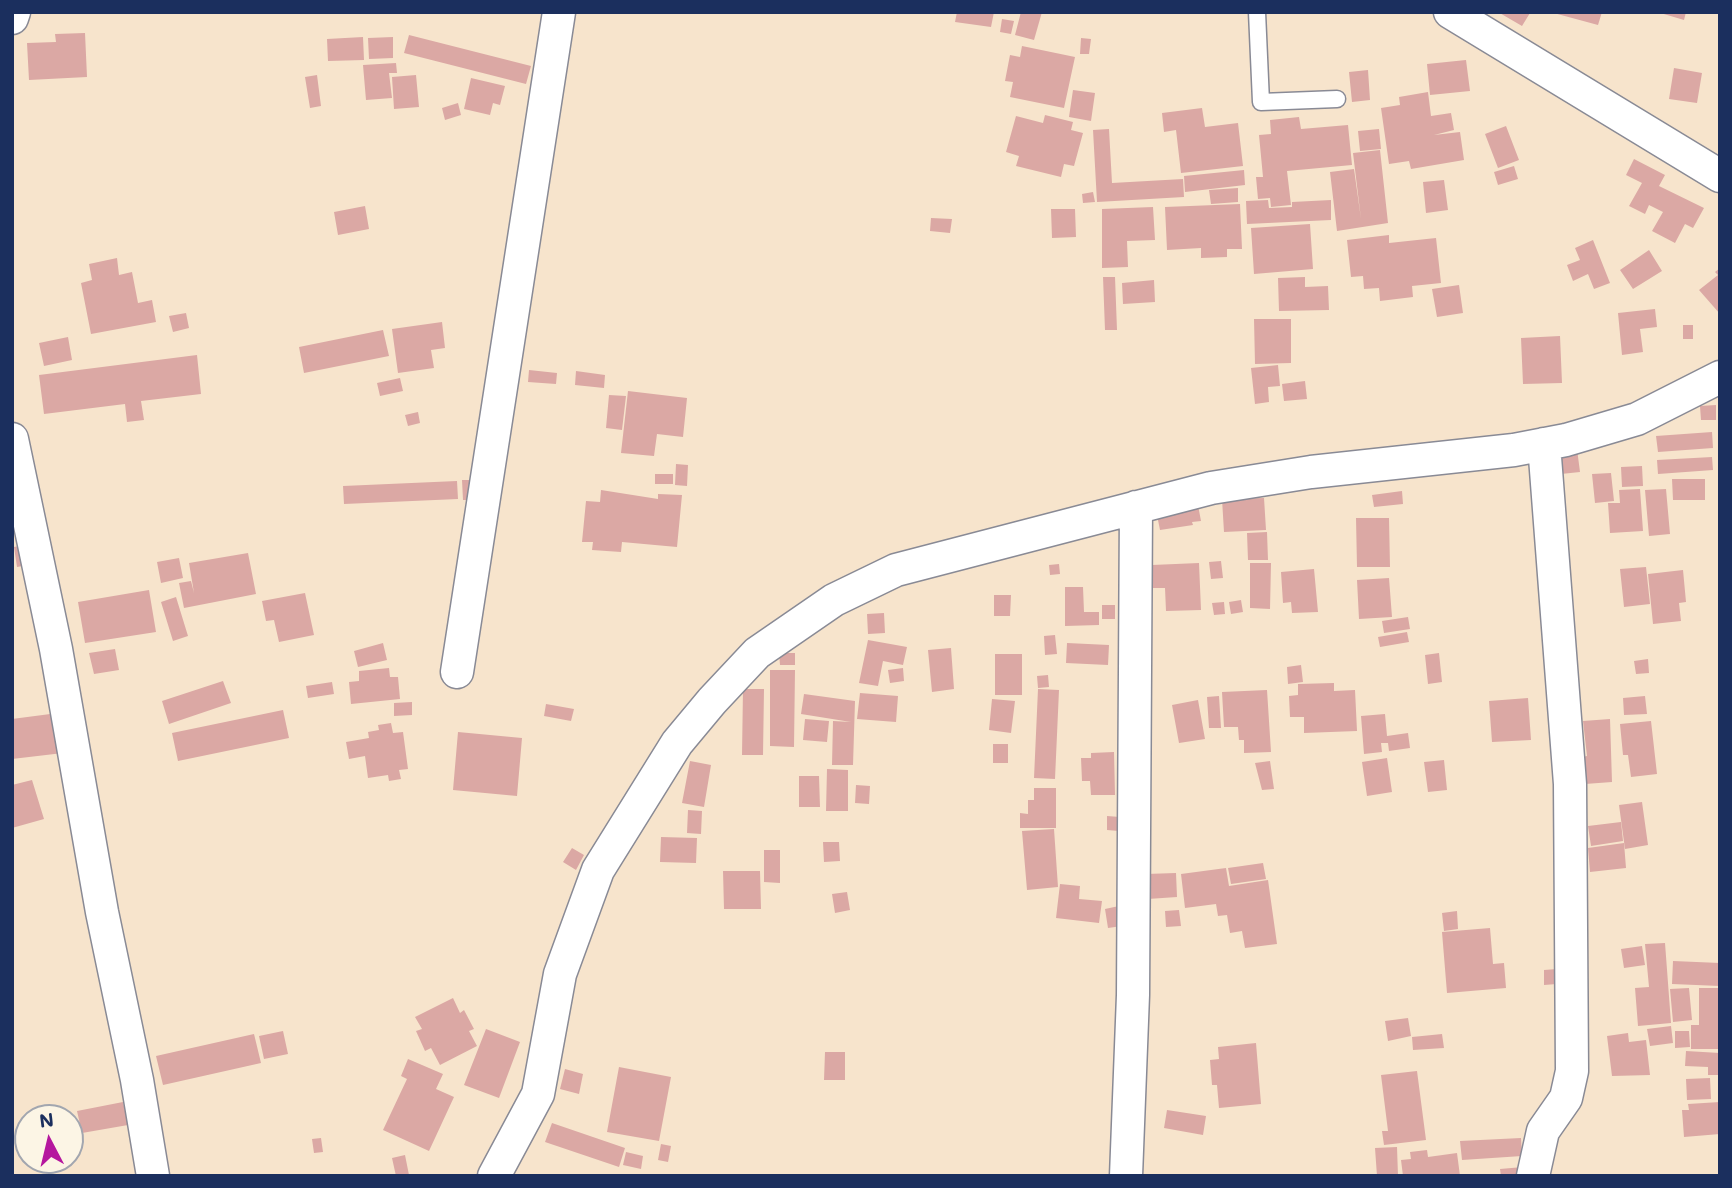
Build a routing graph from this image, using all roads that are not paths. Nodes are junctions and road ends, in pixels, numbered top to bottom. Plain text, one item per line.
1 (14, 12) edge
2 (559, 12) edge
3 (1257, 12) edge
4 (1458, 15) edge
5 (12, 18) edge
6 (1337, 99) dead end
7 (1720, 176) edge
8 (1720, 377) edge
9 (12, 439) edge
10 (1544, 444) junction
11 (1136, 506) junction
12 (457, 672) dead end
13 (153, 1176) edge
14 (494, 1176) edge
15 (1126, 1176) edge
16 (1533, 1176) edge

1 - 5 street
2 - 12 street
3 - 6 lane
4 - 7 street
8 - 10 street
9 - 13 street
10 - 11 street
10 - 16 street
11 - 14 street
11 - 15 street

